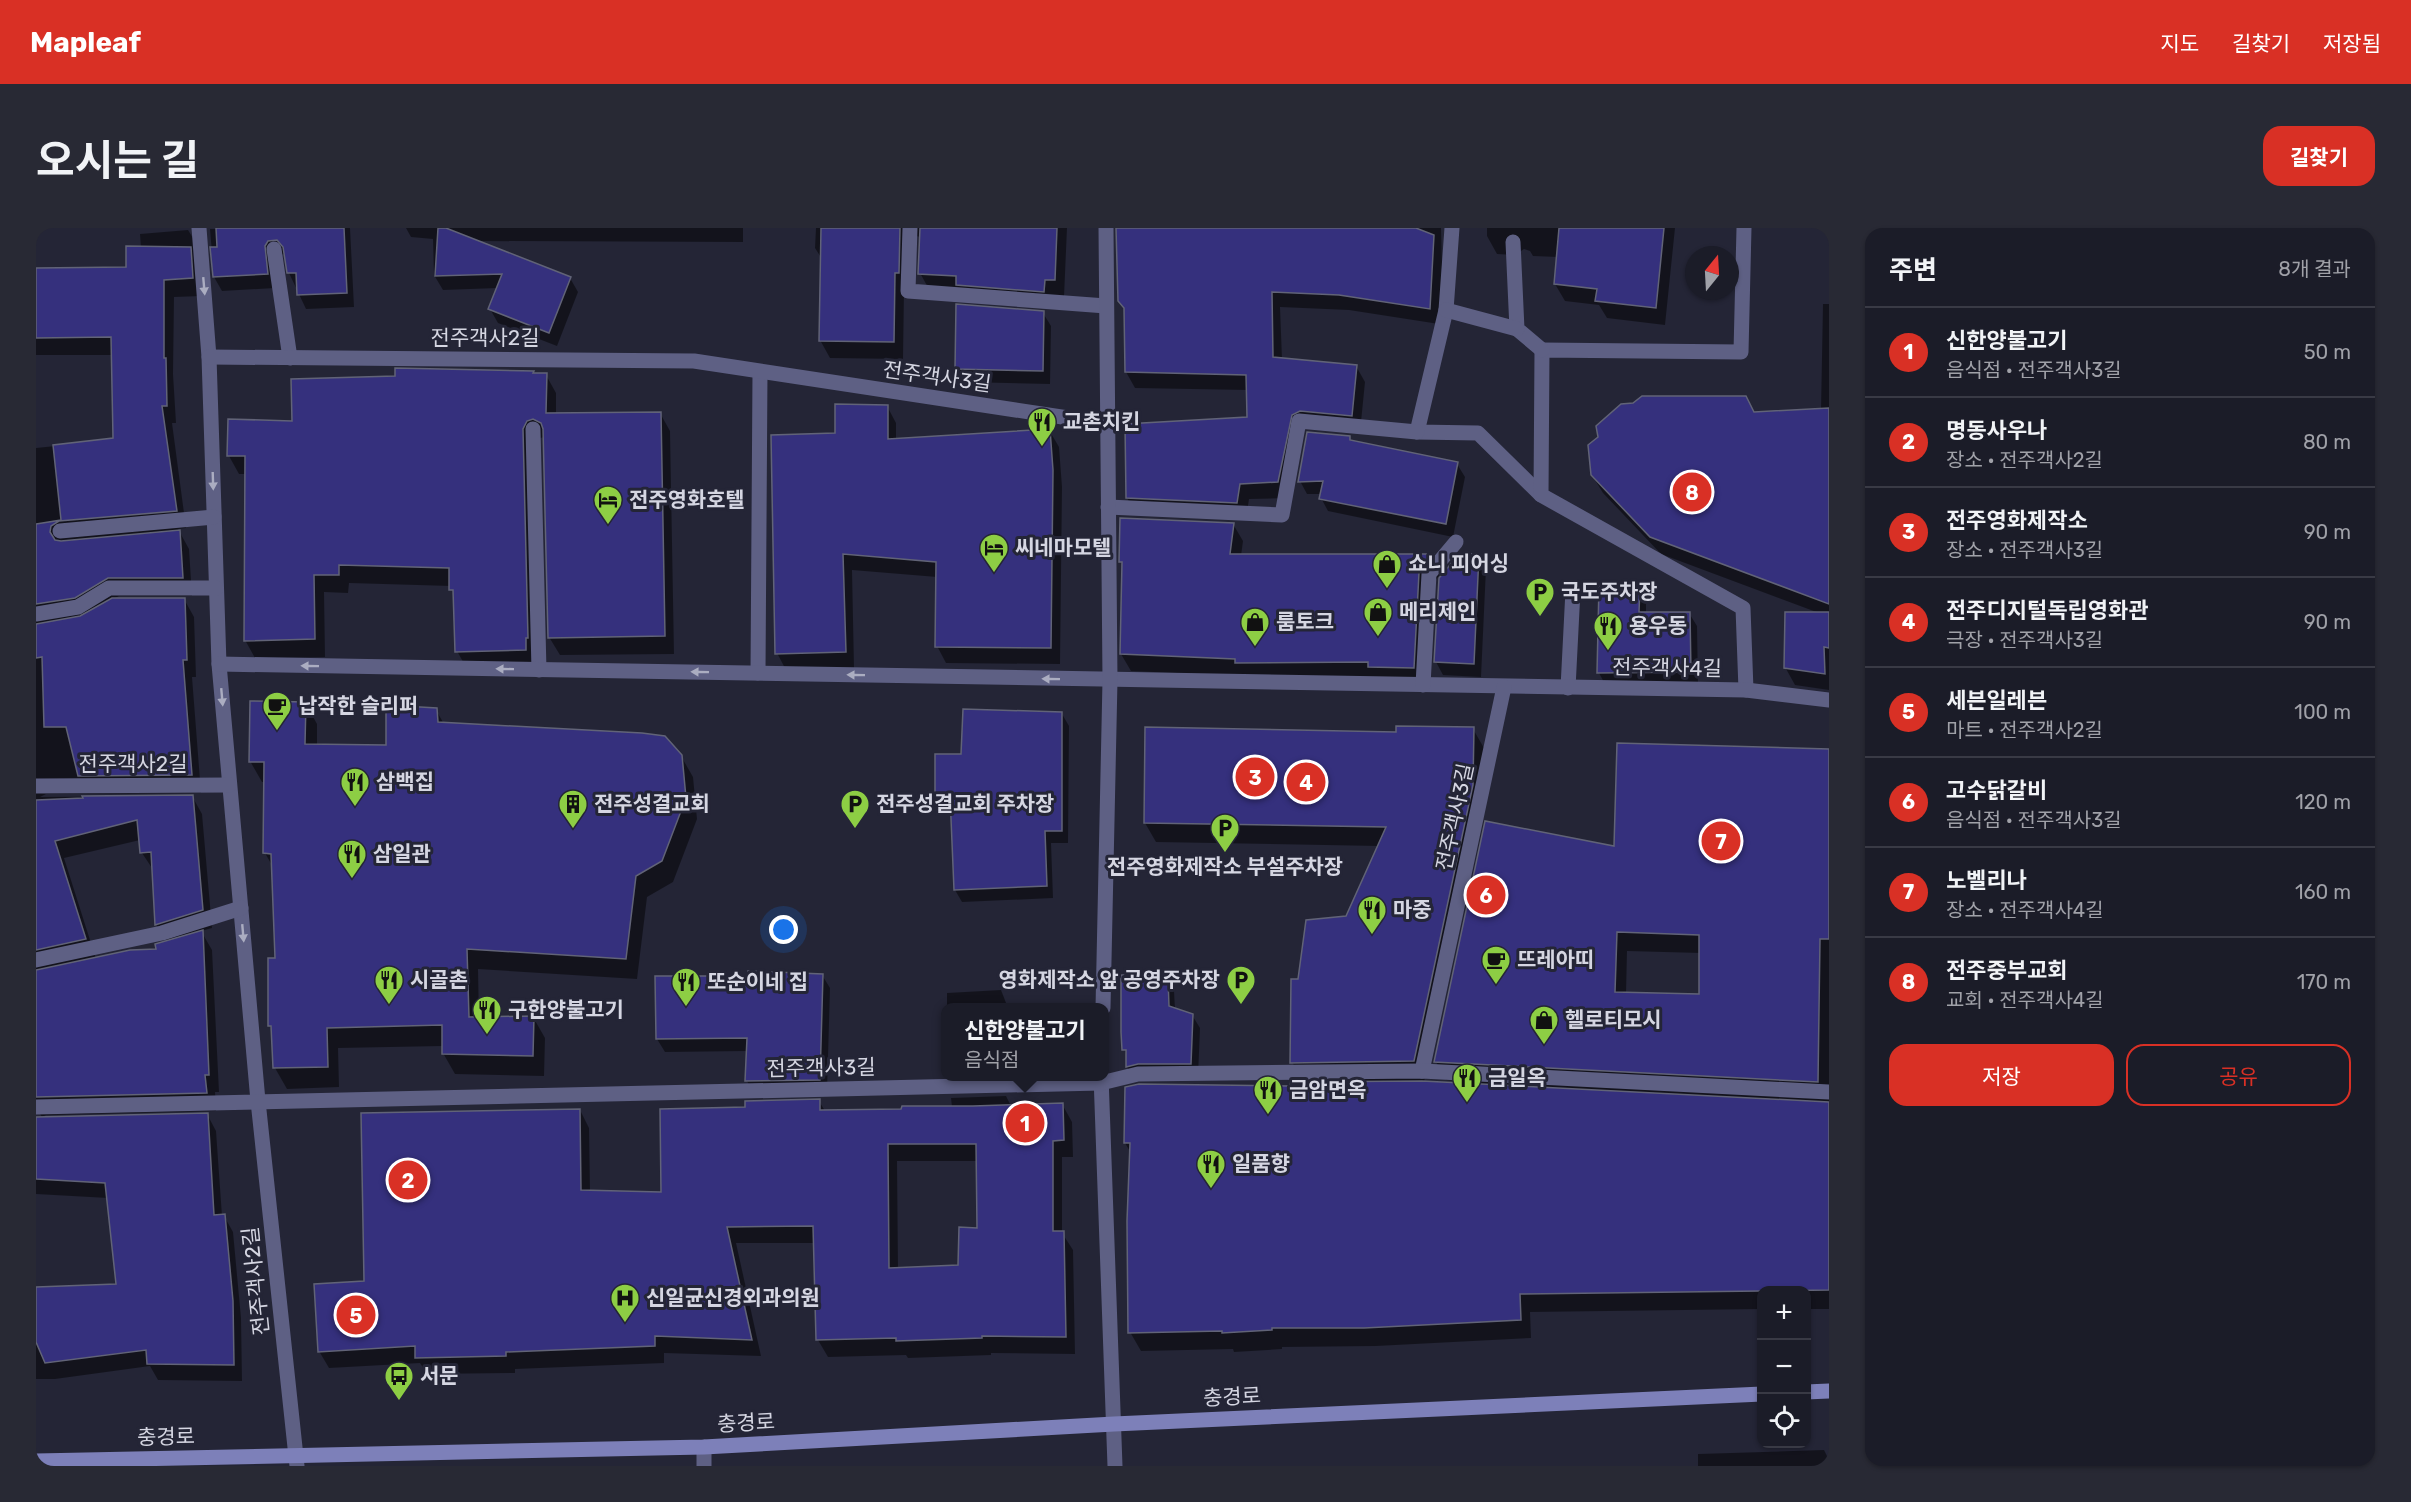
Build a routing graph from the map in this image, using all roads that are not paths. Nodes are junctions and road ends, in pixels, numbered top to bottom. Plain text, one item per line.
1 (199, 228) edge
2 (910, 228) edge
3 (1106, 228) edge
4 (1452, 228) edge
5 (1744, 228) edge
6 (1513, 242) dead end
7 (274, 249) dead end
8 (1106, 306) junction
9 (1446, 310) junction
10 (1517, 328) junction
11 (1542, 350) junction
12 (209, 357) junction
13 (290, 358) junction
14 (759, 372) junction
15 (1108, 424) junction
16 (533, 429) dead end
17 (1417, 432) junction
18 (1541, 495) junction
19 (1108, 507) junction
20 (214, 517) junction
21 (60, 531) dead end
22 (1456, 542) dead end
23 (216, 588) junction
24 (1573, 590) dead end
25 (36, 614) edge
26 (219, 664) junction
27 (539, 670) junction
28 (758, 673) junction
29 (1110, 680) junction
30 (1423, 685) junction
31 (1504, 687) junction
32 (1568, 688) junction
33 (1746, 690) junction
34 (1829, 700) edge
35 (229, 785) junction
36 (36, 786) edge
37 (241, 908) junction
38 (36, 960) edge
39 (1103, 1003) edge
40 (1422, 1071) junction
41 (1109, 1079) edge
42 (1066, 1081) edge
43 (1101, 1081) edge
44 (1829, 1092) edge
45 (258, 1101) junction
46 (36, 1107) edge
47 (1829, 1391) edge
48 (1811, 1392) edge
49 (1757, 1394) edge
50 (1114, 1424) junction
51 (704, 1447) junction
52 (36, 1461) edge
53 (297, 1461) edge
54 (704, 1466) edge
55 (1115, 1466) edge

1 -> 12 street, 전주객사2길
2 - 8 street
3 - 8 street
4 - 9 street
5 - 11 street
6 - 10 street
7 - 13 street
8 - 15 street
9 - 10 street
9 - 17 street
10 - 11 street
11 - 18 street
12 - 13 street, 전주객사2길
12 -> 20 street, 전주객사2길
13 - 14 street, 전주객사2길
14 - 15 street, 전주객사3길
14 - 28 street
15 - 19 street
16 - 27 street
17 - 18 street
17 - 19 street
18 - 33 street
19 - 29 street
20 - 21 street
20 - 23 street, 전주객사2길
22 - 30 street
23 - 25 street
23 - 26 street, 전주객사2길
24 - 32 street
27 -> 26 street
26 -> 35 street, 전주객사2길
28 -> 27 street
29 -> 28 street
29 - 30 street
29 - 39 street
30 - 31 street
31 - 32 street, 전주객사4길
31 - 40 street, 전주객사3길
32 - 33 street, 전주객사4길
33 - 34 street, 전주객사4길
35 - 36 street, 전주객사2길
35 - 37 street, 전주객사2길
37 - 38 street
37 -> 45 street, 전주객사2길
40 - 41 street, 전주객사3길
40 - 44 street, 전주객사3길
42 - 45 street, 전주객사3길
43 - 50 street
45 - 46 street
45 - 53 street, 전주객사2길
47 - 48 street
49 - 50 street, 충경로
50 - 51 street, 충경로
50 - 55 street
51 - 53 street, 충경로
51 - 54 street, 충경로
52 - 53 street, 충경로

